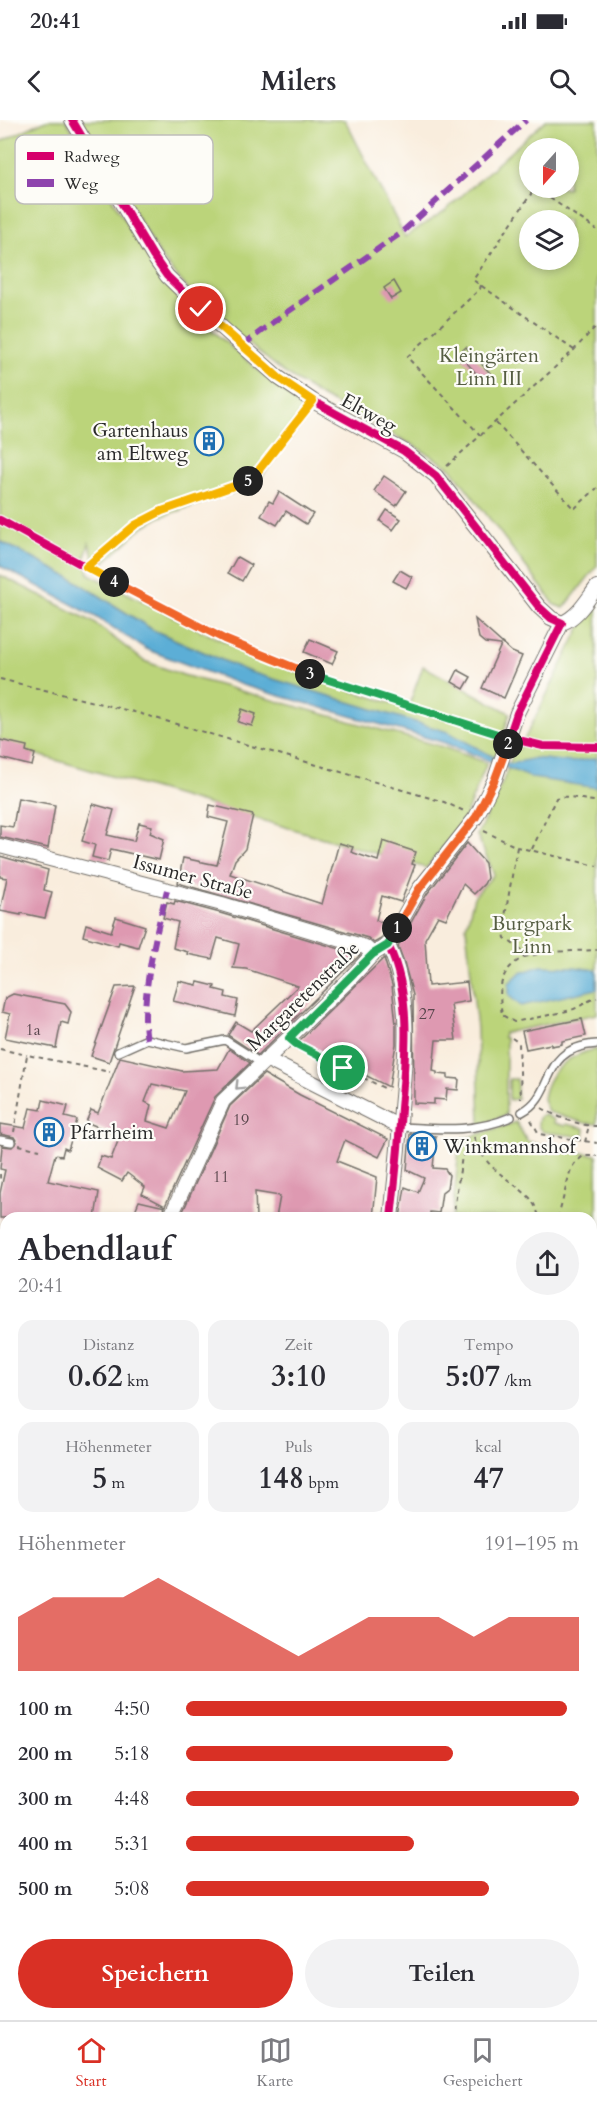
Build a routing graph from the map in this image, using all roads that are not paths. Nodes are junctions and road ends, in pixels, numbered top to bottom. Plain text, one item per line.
1 (72, 120) edge
2 (81, 135) edge
3 (122, 204) edge
4 (313, 401) junction
5 (0, 520) edge
6 (597, 586) edge
7 (562, 623) junction
8 (0, 846) edge
9 (388, 945) junction
10 (373, 954) junction
11 (597, 1044) edge
12 (118, 1052) dead end
13 (264, 1061) junction
14 (522, 1112) dead end
15 (510, 1118) dead end
16 (400, 1126) junction
17 (0, 1140) edge
18 (11, 1142) road end
19 (173, 1212) edge
20 (392, 1212) edge

1 - 2 street, Eltweg
3 - 4 street, Eltweg
4 - 5 lane
4 - 7 street, Eltweg
6 - 7 street
7 - 9 street, Margaretenstraße
8 - 10 street, Issumer Straße
9 - 10 street, Margaretenstraße
9 - 16 street
10 - 13 street, Margaretenstraße
11 - 14 lane
12 - 13 lane
13 - 16 street
13 -> 19 street, Margaretenstraße
15 - 16 lane
16 - 20 street
17 - 18 lane

